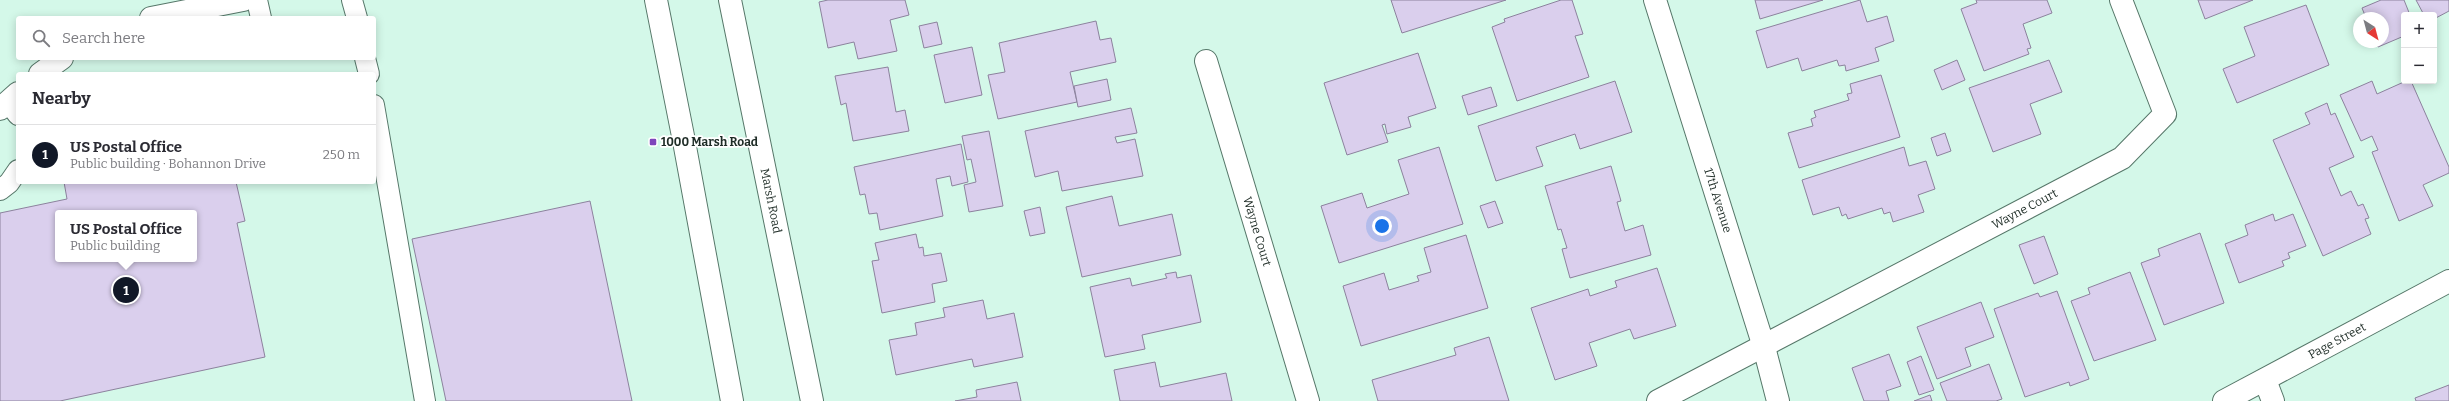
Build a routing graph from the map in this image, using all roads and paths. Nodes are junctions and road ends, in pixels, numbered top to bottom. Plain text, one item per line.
1 (243, 0) edge
2 (257, 0) edge
3 (352, 0) edge
4 (656, 0) edge
5 (730, 0) edge
6 (1655, 0) edge
7 (2121, 0) edge
8 (202, 4) edge
9 (157, 16) edge
10 (261, 16) edge
11 (356, 16) edge
12 (59, 60) edge
13 (366, 60) edge
14 (1206, 62) dead end
15 (43, 72) edge
16 (368, 72) edge
17 (376, 117) edge
18 (16, 173) edge
19 (0, 190) edge
20 (2449, 281) edge
21 (1764, 347) junction
22 (2265, 380) junction
23 (425, 401) edge
24 (732, 401) edge
25 (812, 401) edge
26 (1308, 401) edge
27 (1658, 401) edge
28 (1778, 401) edge
29 (2224, 401) edge
30 (2273, 401) edge

1 - 8 street
2 - 10 lane
3 - 11 lane
4 - 24 street
5 - 25 street, Marsh Road
6 - 21 street, 17th Avenue
7 - 21 street, Wayne Court
8 - 9 street
12 - 15 street
13 - 16 lane
14 - 26 street, Wayne Court
17 - 23 lane
18 - 19 lane
20 - 22 street, Page Street
21 - 27 street
21 - 28 street, 17th Avenue
22 - 29 street, Page Street
22 - 30 street

